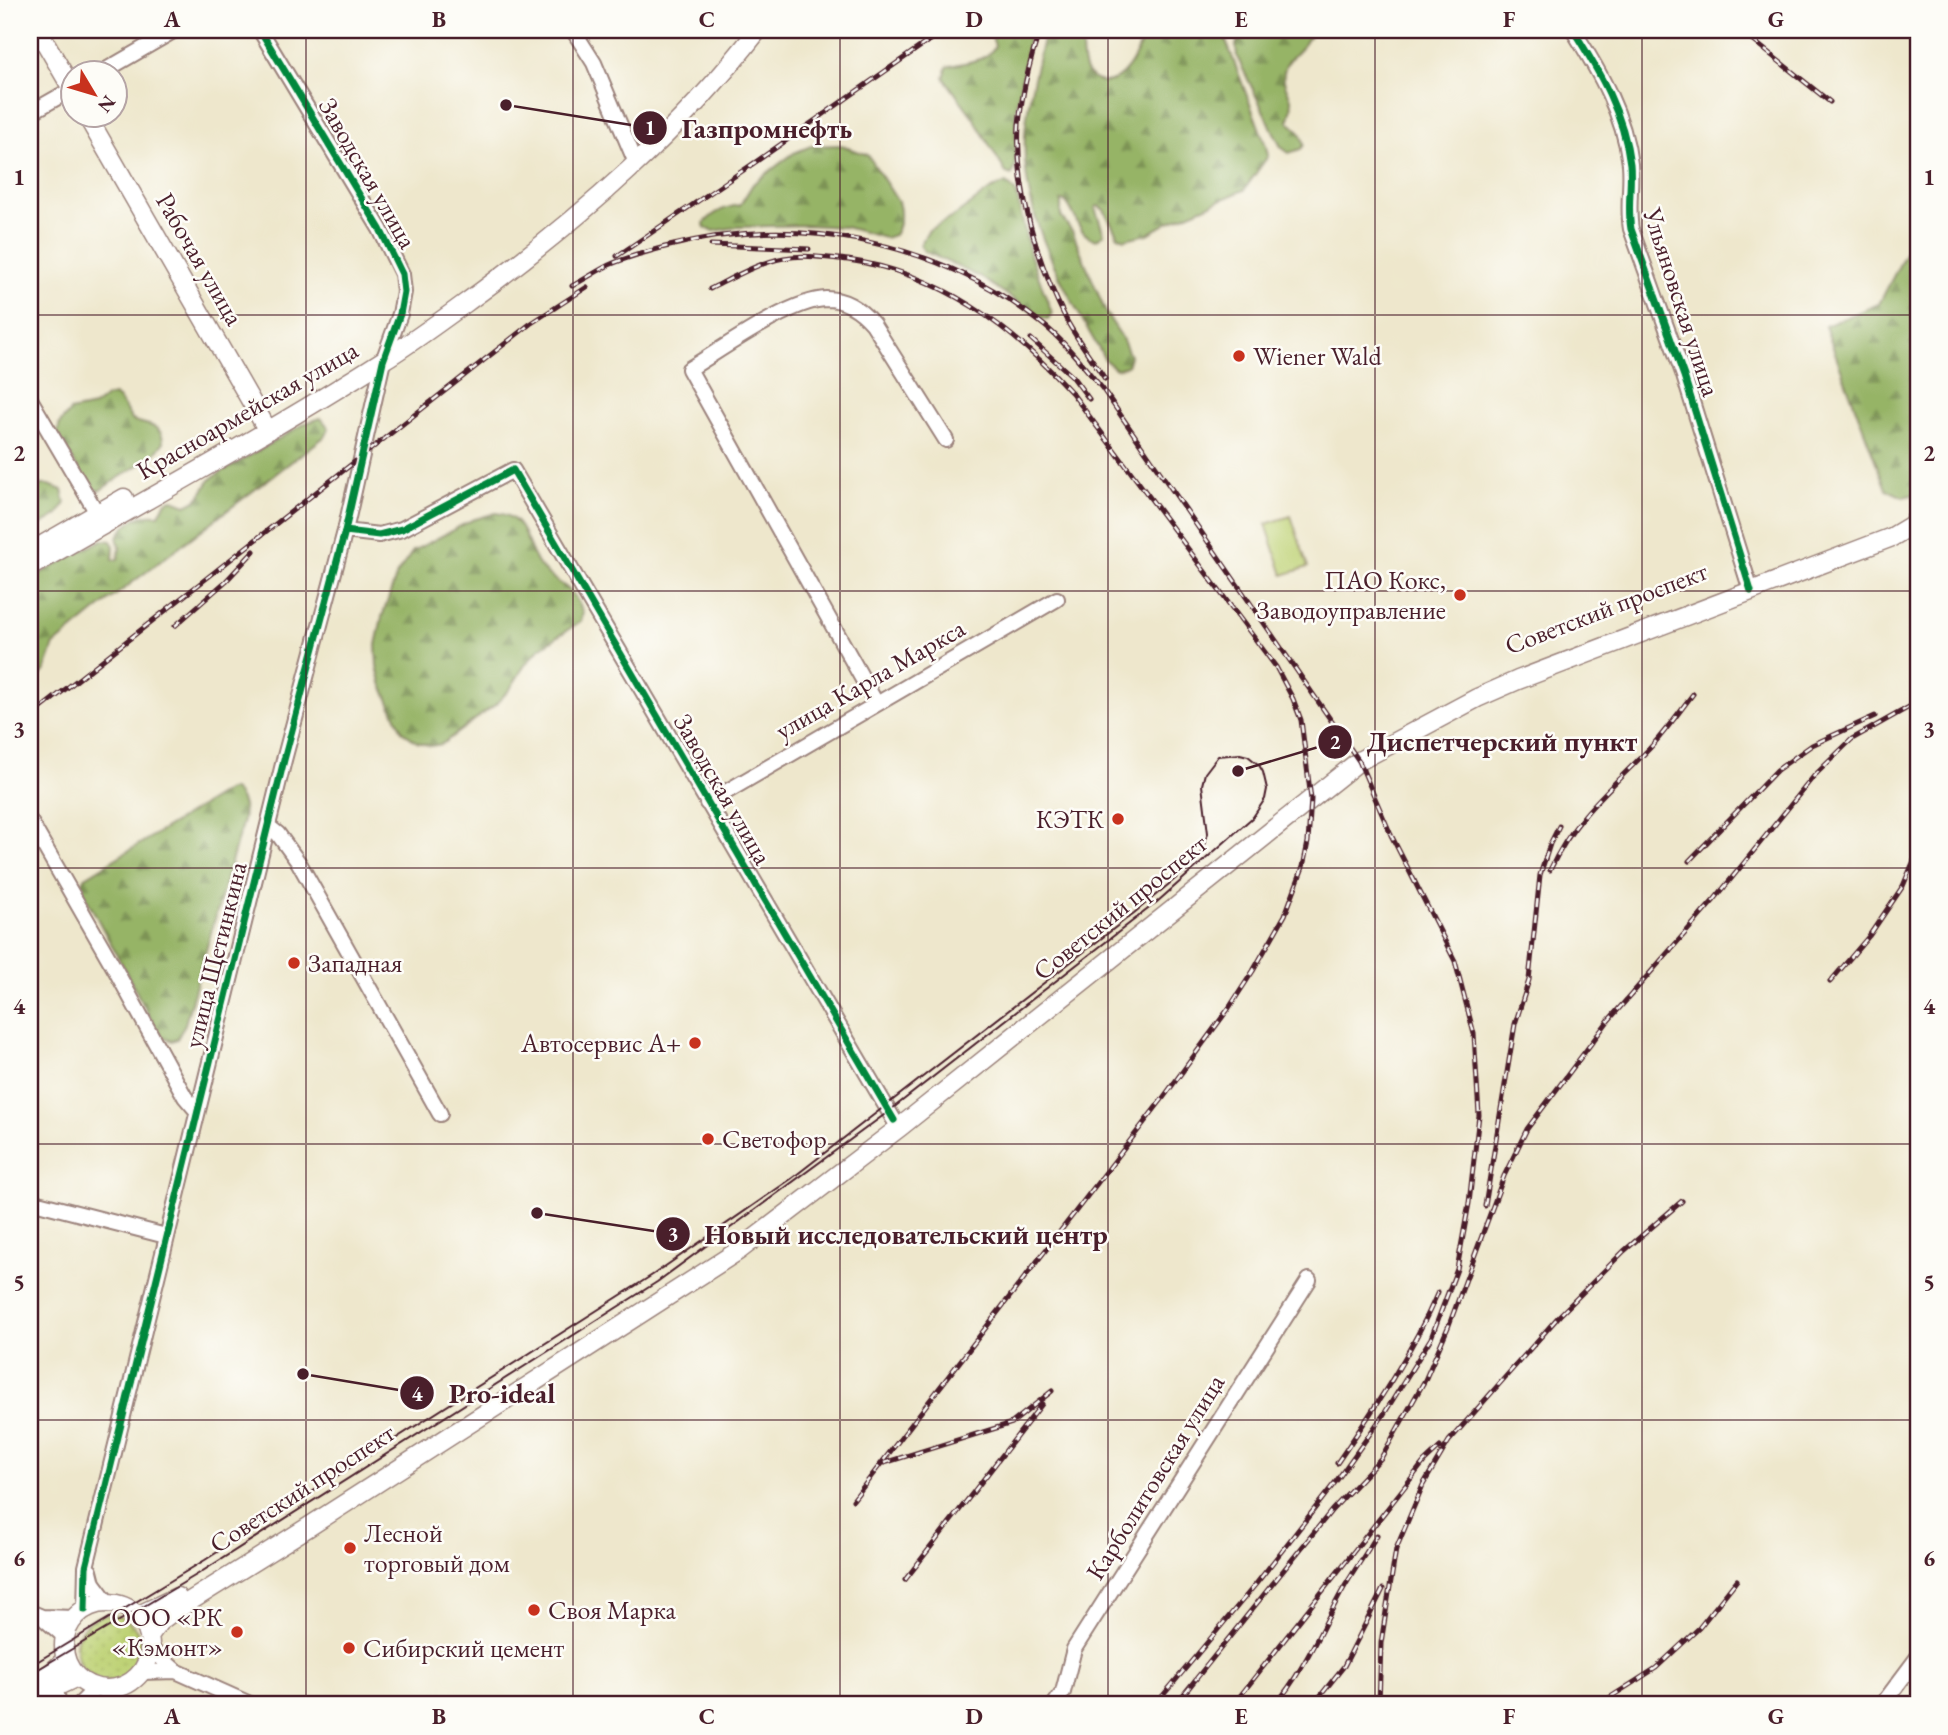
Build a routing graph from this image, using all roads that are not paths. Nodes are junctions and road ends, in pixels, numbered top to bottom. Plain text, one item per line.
1 (38, 30) edge
2 (175, 30) edge
3 (260, 30) edge
4 (573, 30) edge
5 (745, 30) edge
6 (758, 30) edge
7 (1573, 30) edge
8 (123, 60) edge
9 (60, 68) edge
10 (60, 97) edge
11 (30, 113) edge
12 (95, 130) edge
13 (634, 159) junction
14 (386, 353) junction
15 (30, 399) edge
16 (265, 425) junction
17 (946, 440) dead end
18 (97, 513) junction
19 (1916, 522) edge
20 (345, 531) junction
21 (30, 552) edge
22 (30, 567) edge
23 (1750, 586) junction
24 (1057, 599) dead end
25 (876, 703) junction
26 (707, 803) junction
27 (30, 821) edge
28 (268, 827) junction
29 (197, 1111) junction
30 (440, 1114) dead end
31 (897, 1124) junction
32 (30, 1201) edge
33 (166, 1236) junction
34 (1309, 1280) dead end
35 (88, 1559) junction
36 (108, 1604) junction
37 (80, 1614) junction
38 (36, 1615) edge
39 (137, 1616) junction
40 (65, 1637) junction
41 (149, 1642) junction
42 (1918, 1657) edge
43 (65, 1660) junction
44 (176, 1671) junction
45 (141, 1672) junction
46 (77, 1677) junction
47 (55, 1685) junction
48 (30, 1686) edge
49 (96, 1688) junction
50 (30, 1699) edge
51 (59, 1705) edge
52 (79, 1705) edge
53 (252, 1705) edge
54 (1054, 1705) edge
55 (1882, 1705) edge

1 - 9 main road
2 - 8 street
3 - 14 street, Заводская улица
4 - 13 street
5 - 13 main road, Красноармейская улица
6 - 13 main road, Красноармейская улица
7 - 23 street, Ульяновская улица
10 - 11 street
12 - 16 main road, Рабочая улица
13 - 14 main road, Красноармейская улица
14 - 16 main road, Красноармейская улица
14 - 20 street, улица Щетинкина
15 - 18 street
16 - 18 main road, Красноармейская улица
16 - 22 main road, Красноармейская улица
17 - 25 street
18 - 21 main road, Красноармейская улица
19 - 23 main road, Советский проспект
20 - 26 street, Заводская улица
20 - 28 street, улица Щетинкина
23 - 31 main road, Советский проспект
24 - 25 street, улица Карла Маркса
25 - 26 street, улица Карла Маркса
26 - 31 street, Заводская улица
27 - 29 street
28 - 29 street, улица Щетинкина
28 - 30 street
29 - 33 street, улица Щетинкина
31 - 39 main road, Советский проспект
31 - 41 main road, Советский проспект
32 - 33 street
33 - 35 street, улица Щетинкина
34 - 54 street, Карболитовская улица
35 - 36 street
35 - 37 street, улица Щетинкина
36 - 37 main road
36 - 39 main road
37 - 38 street
37 - 40 main road
38 - 40 street
39 - 41 main road
40 - 43 main road
41 - 44 street
41 - 45 main road
42 - 55 street
43 - 46 main road
43 - 48 main road
44 - 45 street
44 - 53 street
45 - 49 main road
46 - 47 main road
46 - 49 main road
47 - 50 main road
47 - 51 street
49 - 52 street

